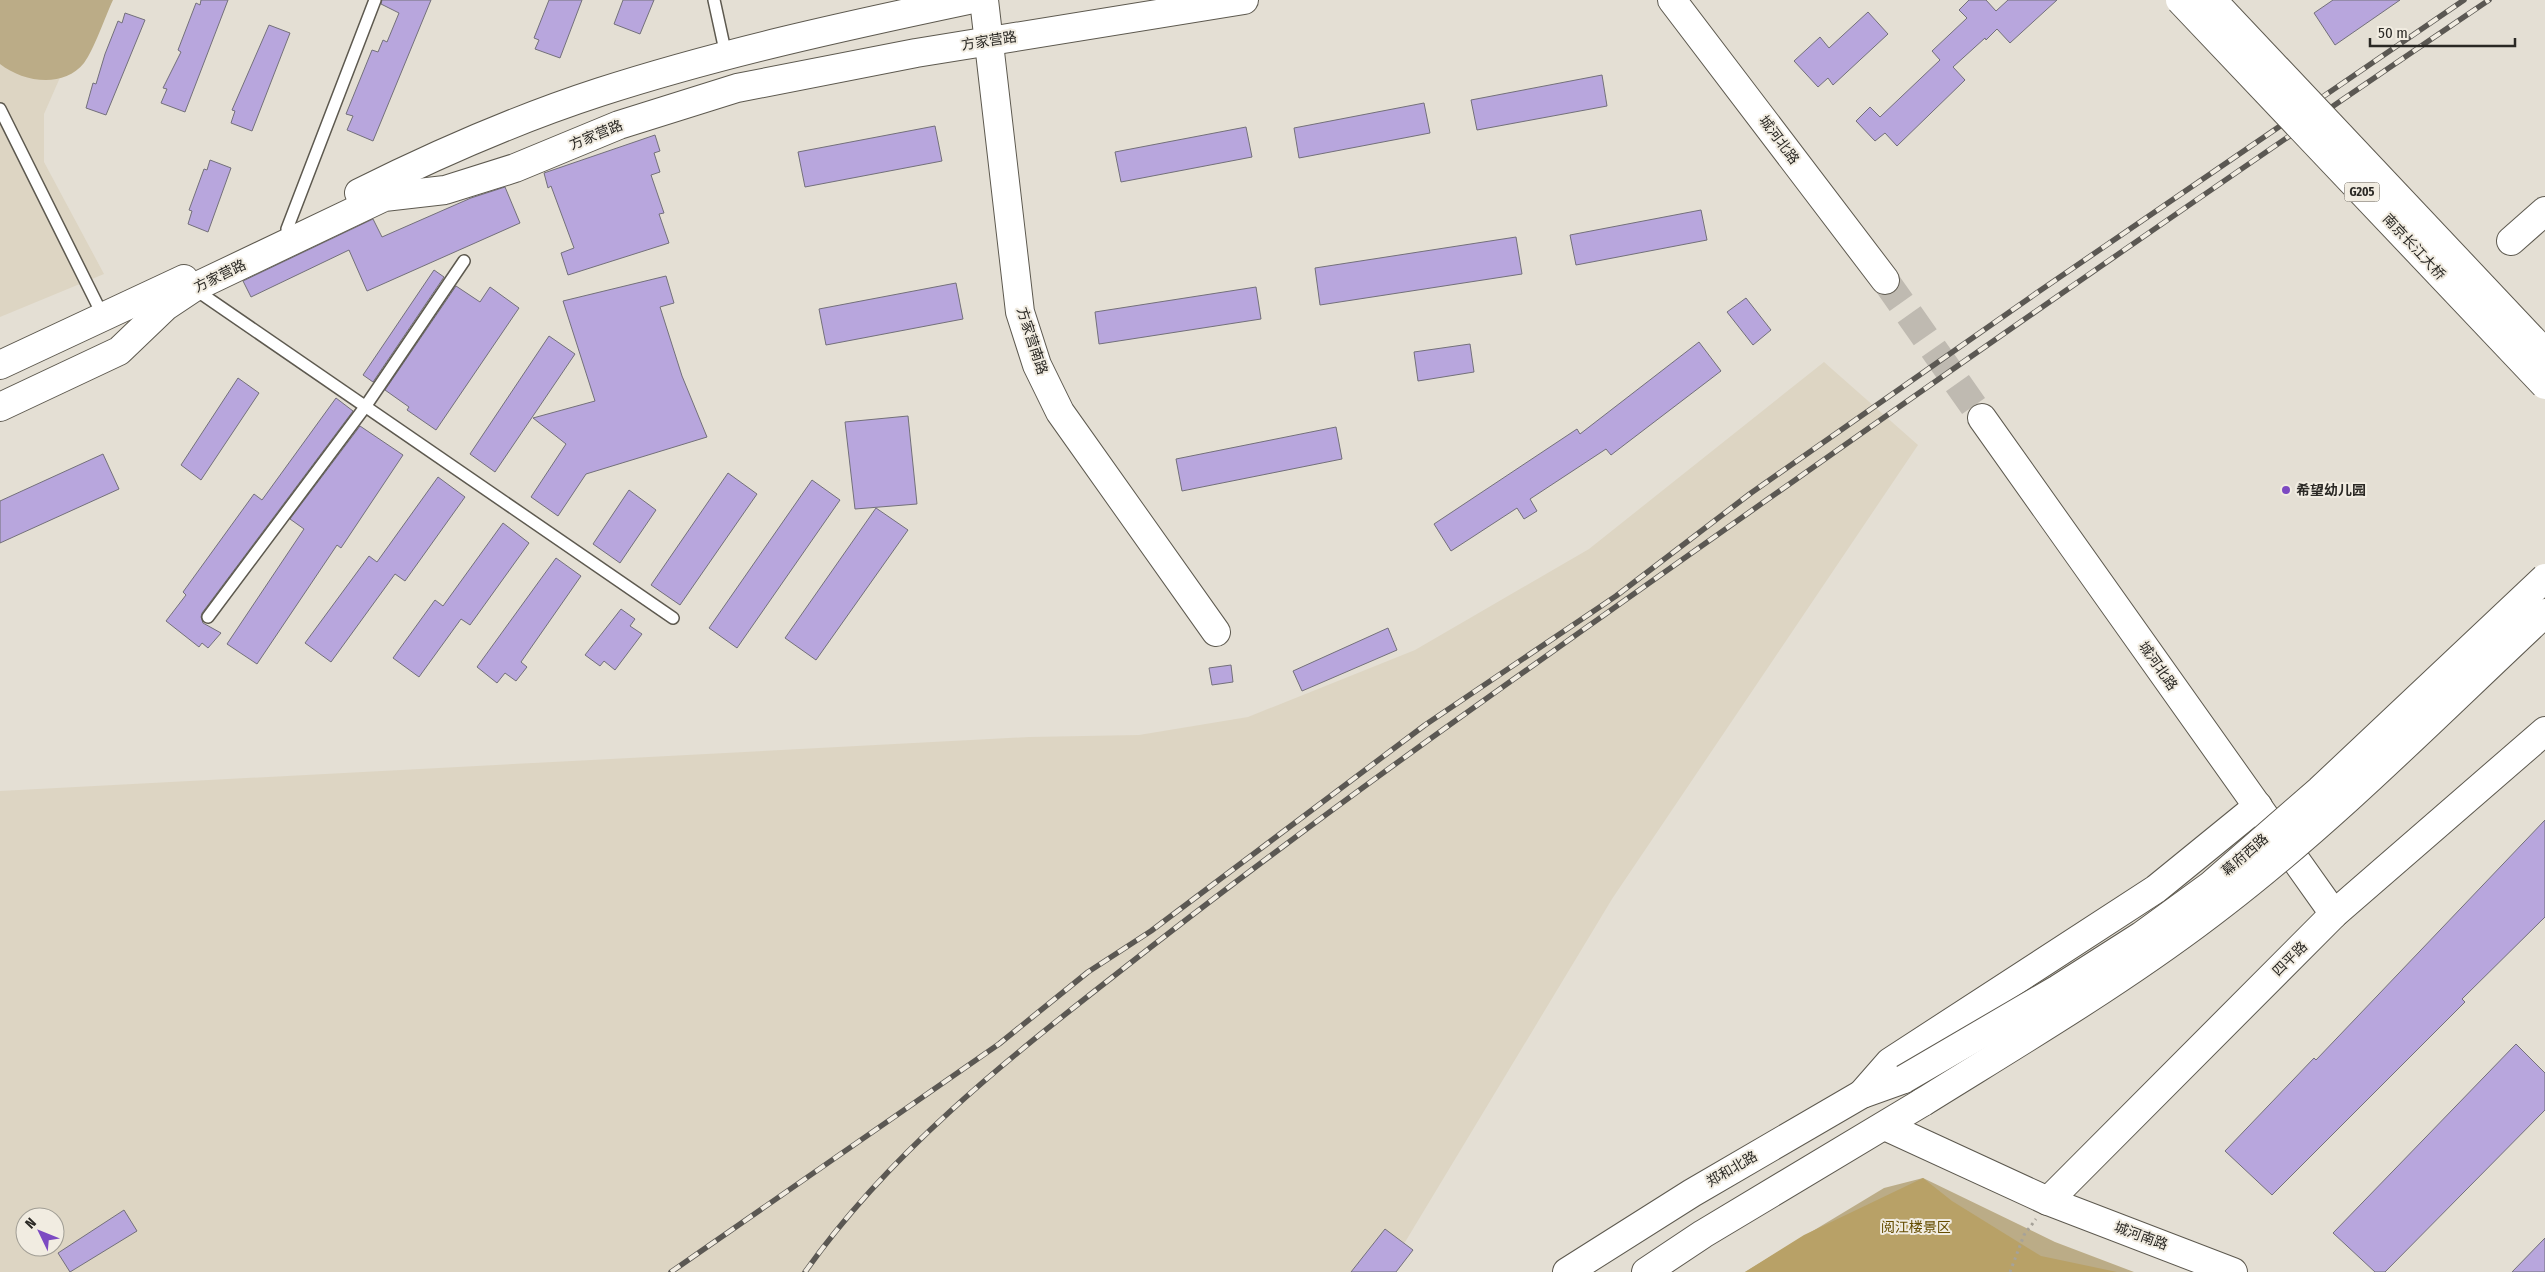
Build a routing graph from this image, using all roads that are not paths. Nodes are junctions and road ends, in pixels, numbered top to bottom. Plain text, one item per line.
1 (375, 0) edge
2 (714, 0) edge
3 (968, 0) edge
4 (984, 0) edge
5 (1244, 0) edge
6 (1672, 0) edge
7 (2180, 0) edge
8 (2212, 0) edge
9 (988, 41) junction
10 (726, 55) junction
11 (0, 109) edge
12 (2545, 210) edge
13 (287, 229) junction
14 (2511, 241) dead end
15 (464, 260) dead end
16 (1885, 280) tunnel mouth
17 (188, 284) junction
18 (103, 316) junction
19 (2545, 353) edge
20 (0, 365) edge
21 (2545, 385) edge
22 (0, 407) edge
23 (365, 407) junction
24 (1982, 418) tunnel mouth
25 (2545, 578) edge
26 (2545, 613) edge
27 (208, 617) dead end
28 (673, 618) dead end
29 (1216, 632) dead end
30 (2545, 731) edge
31 (2258, 806) junction
32 (2334, 914) junction
33 (1904, 1079) joint
34 (1862, 1094) junction
35 (1884, 1126) junction
36 (2048, 1201) junction
37 (1567, 1272) edge
38 (1646, 1272) edge
39 (2233, 1272) edge

1 - 13 lane
2 - 10 lane
3 - 10 main road, 方家营路
4 - 9 main road, 方家营南路
5 - 9 main road, 方家营路
6 - 16 main road, 城河北路
7 - 21 main road, 南京长江大桥 / G205, bridge
8 - 19 main road, 南京长江大桥 / G205, bridge
9 - 17 main road, 方家营路
9 - 29 main road, 方家营南路
10 - 13 main road, 方家营路
11 - 18 lane
12 - 14 main road
13 - 17 main road, 方家营路
15 - 23 lane
17 - 18 main road, 方家营路
17 - 22 main road, 方家营路
17 - 23 lane
18 - 20 main road, 方家营路
23 - 27 lane
23 - 28 lane
24 - 31 main road, 城河北路
25 - 33 main road, 幕府西路, bridge
26 - 35 main road, 幕府西路, bridge
30 - 32 main road, 四平路
31 - 32 main road, 城河北路
31 - 34 main road
32 - 36 main road, 四平路
33 - 34 main road, 郑和北路
34 - 37 main road, 郑和北路
35 - 36 main road, 城河南路
35 - 38 main road
36 - 39 main road, 城河南路

